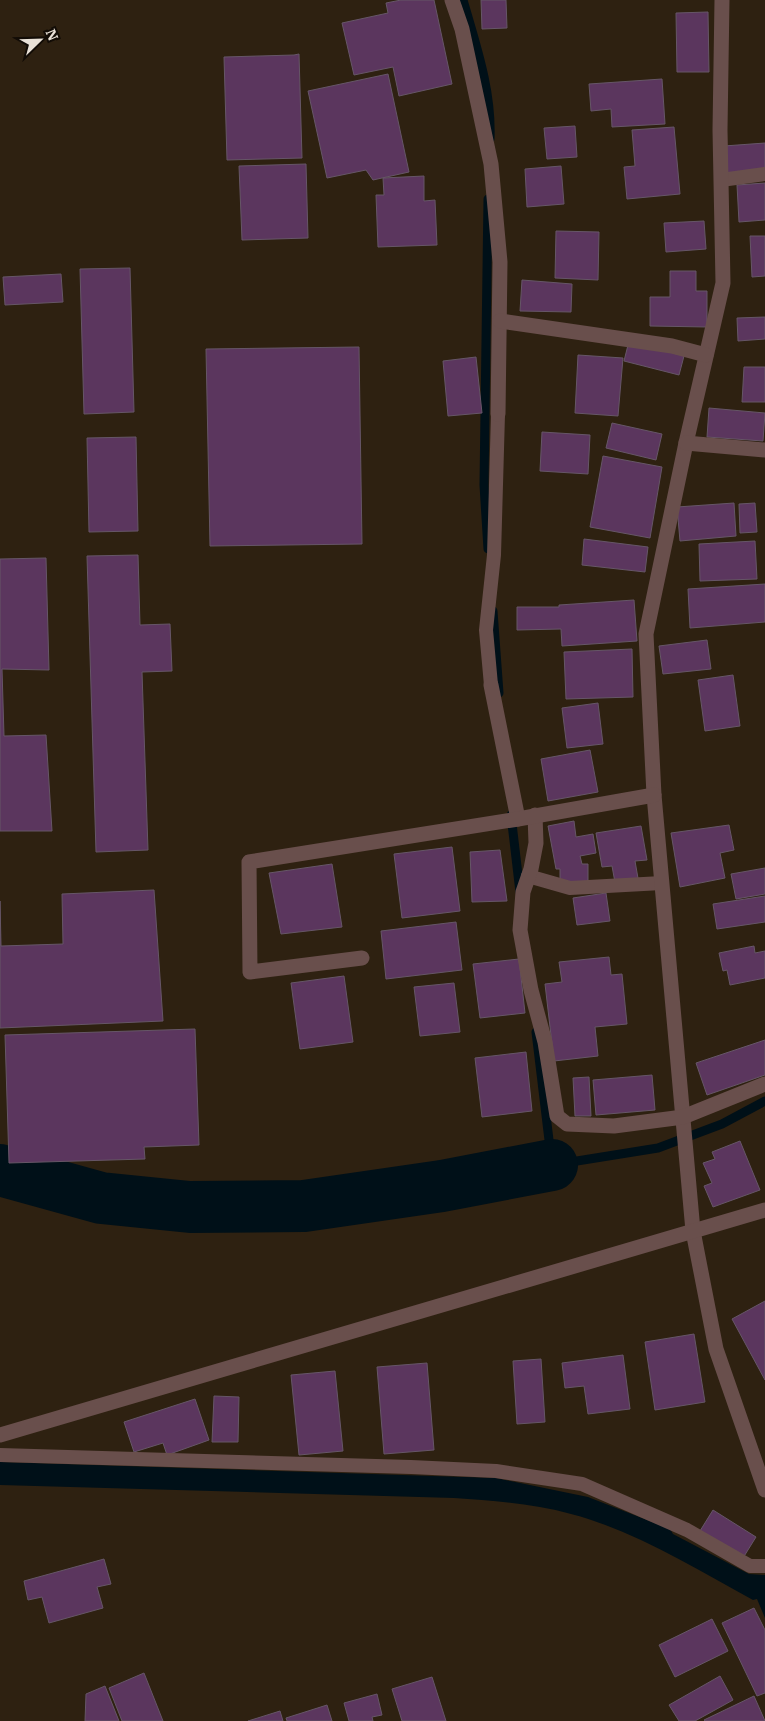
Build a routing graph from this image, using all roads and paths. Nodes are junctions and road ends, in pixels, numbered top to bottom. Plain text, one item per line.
1 (452, 0) edge
2 (722, 0) edge
3 (765, 174) edge
4 (721, 180) junction
5 (500, 321) junction
6 (706, 355) junction
7 (498, 414) joint
8 (686, 443) junction
9 (765, 450) edge
10 (490, 685) joint
11 (654, 795) junction
12 (535, 815) junction
13 (518, 819) junction
14 (528, 876) junction
15 (662, 883) junction
16 (362, 958) dead end
17 (765, 1084) edge
18 (683, 1117) junction
19 (765, 1210) edge
20 (693, 1231) junction
21 (0, 1435) edge
22 (0, 1455) edge
23 (765, 1490) edge
24 (765, 1566) edge

1 - 5 street
2 - 4 street
3 - 4 lane
4 - 6 street
5 - 6 street
5 - 7 street
6 - 8 street
7 - 10 lane
8 - 9 street
8 - 11 street
10 - 13 street
11 - 12 street
11 - 15 street
12 - 13 street
12 - 14 street
13 - 16 street
14 - 15 lane
14 - 18 street
15 - 18 street
17 - 18 street
18 - 20 street
19 - 20 street
20 - 21 street
20 - 23 street
22 - 24 lane

